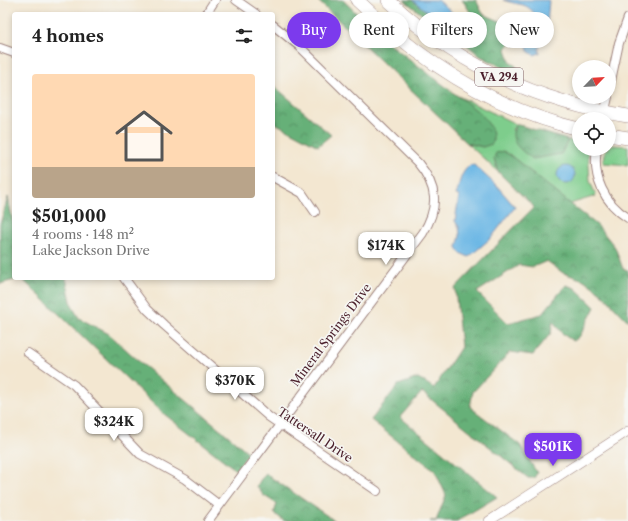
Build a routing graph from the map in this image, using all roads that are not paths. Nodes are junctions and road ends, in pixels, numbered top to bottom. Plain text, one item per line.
1 (215, 0) edge
2 (236, 0) edge
3 (357, 0) edge
4 (388, 0) edge
5 (207, 12) edge
6 (253, 12) edge
7 (628, 18) edge
8 (275, 27) edge
9 (0, 48) edge
10 (12, 52) edge
11 (615, 60) edge
12 (595, 112) edge
13 (616, 116) edge
14 (628, 116) edge
15 (572, 126) edge
16 (616, 136) edge
17 (628, 138) edge
18 (597, 156) edge
19 (275, 178) edge
20 (315, 212) dead end
21 (628, 218) edge
22 (126, 280) edge
23 (28, 353) dead end
24 (279, 425) junction
25 (628, 431) edge
26 (377, 490) dead end
27 (219, 505) junction
28 (208, 521) edge
29 (488, 521) edge

1 - 5 street
2 - 6 street
3 - 15 highway, VA 294
4 - 12 highway, VA 294
7 - 11 street
8 - 24 street, Mineral Springs Drive
9 - 10 street
13 - 14 highway, VA 294
16 - 17 highway
18 - 21 street
19 - 20 street
22 - 24 street, Tattersall Drive
23 - 27 street
24 - 26 street, Tattersall Drive
24 - 27 street, Mineral Springs Drive
25 - 29 street
27 - 28 street, Mineral Springs Drive

